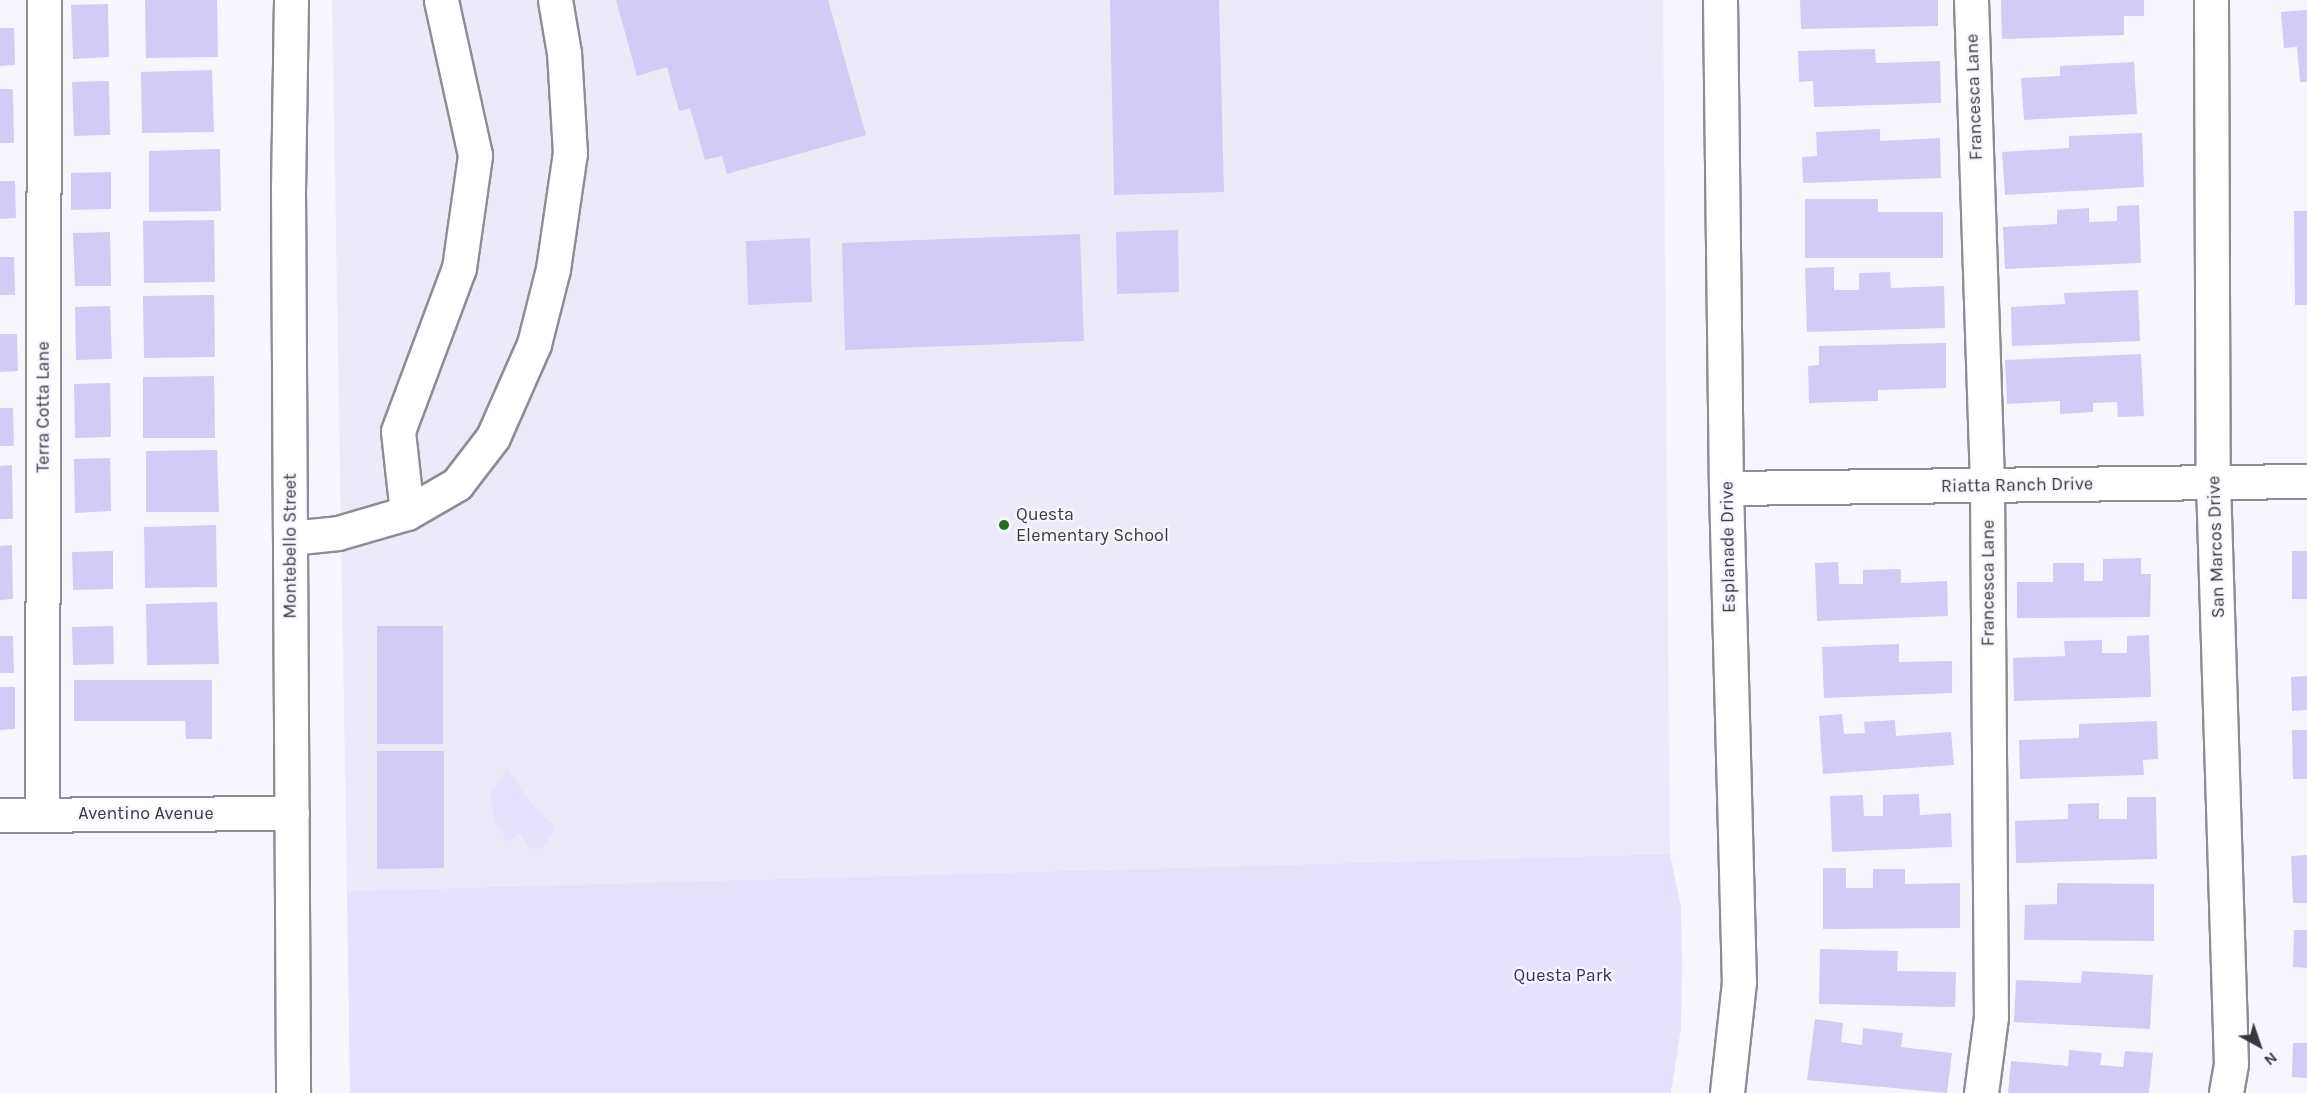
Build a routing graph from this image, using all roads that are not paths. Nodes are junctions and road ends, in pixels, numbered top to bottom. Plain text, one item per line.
1 (44, 0) edge
2 (291, 0) edge
3 (441, 0) edge
4 (555, 0) edge
5 (1720, 0) edge
6 (1971, 0) edge
7 (2211, 0) edge
8 (2213, 482) junction
9 (2307, 482) edge
10 (1987, 487) junction
11 (1726, 488) junction
12 (407, 513) junction
13 (290, 538) junction
14 (292, 813) junction
15 (42, 814) junction
16 (0, 816) edge
17 (293, 1093) edge
18 (1727, 1093) edge
19 (1981, 1093) edge
20 (2226, 1093) edge

1 - 15 street, Terra Cotta Lane
2 - 13 street, Montebello Street
3 - 12 street
4 - 12 street
5 - 11 street, Esplanade Drive
6 - 10 street, Francesca Lane
7 - 8 street, San Marcos Drive
8 - 9 street, Riatta Ranch Drive
8 - 10 street, Riatta Ranch Drive
8 - 20 street, San Marcos Drive
10 - 11 street, Riatta Ranch Drive
10 - 19 street, Francesca Lane
11 - 18 street, Esplanade Drive
12 - 13 street
13 - 14 street, Montebello Street
14 - 15 street, Aventino Avenue
14 - 17 street, Montebello Street
15 - 16 street, Aventino Avenue

